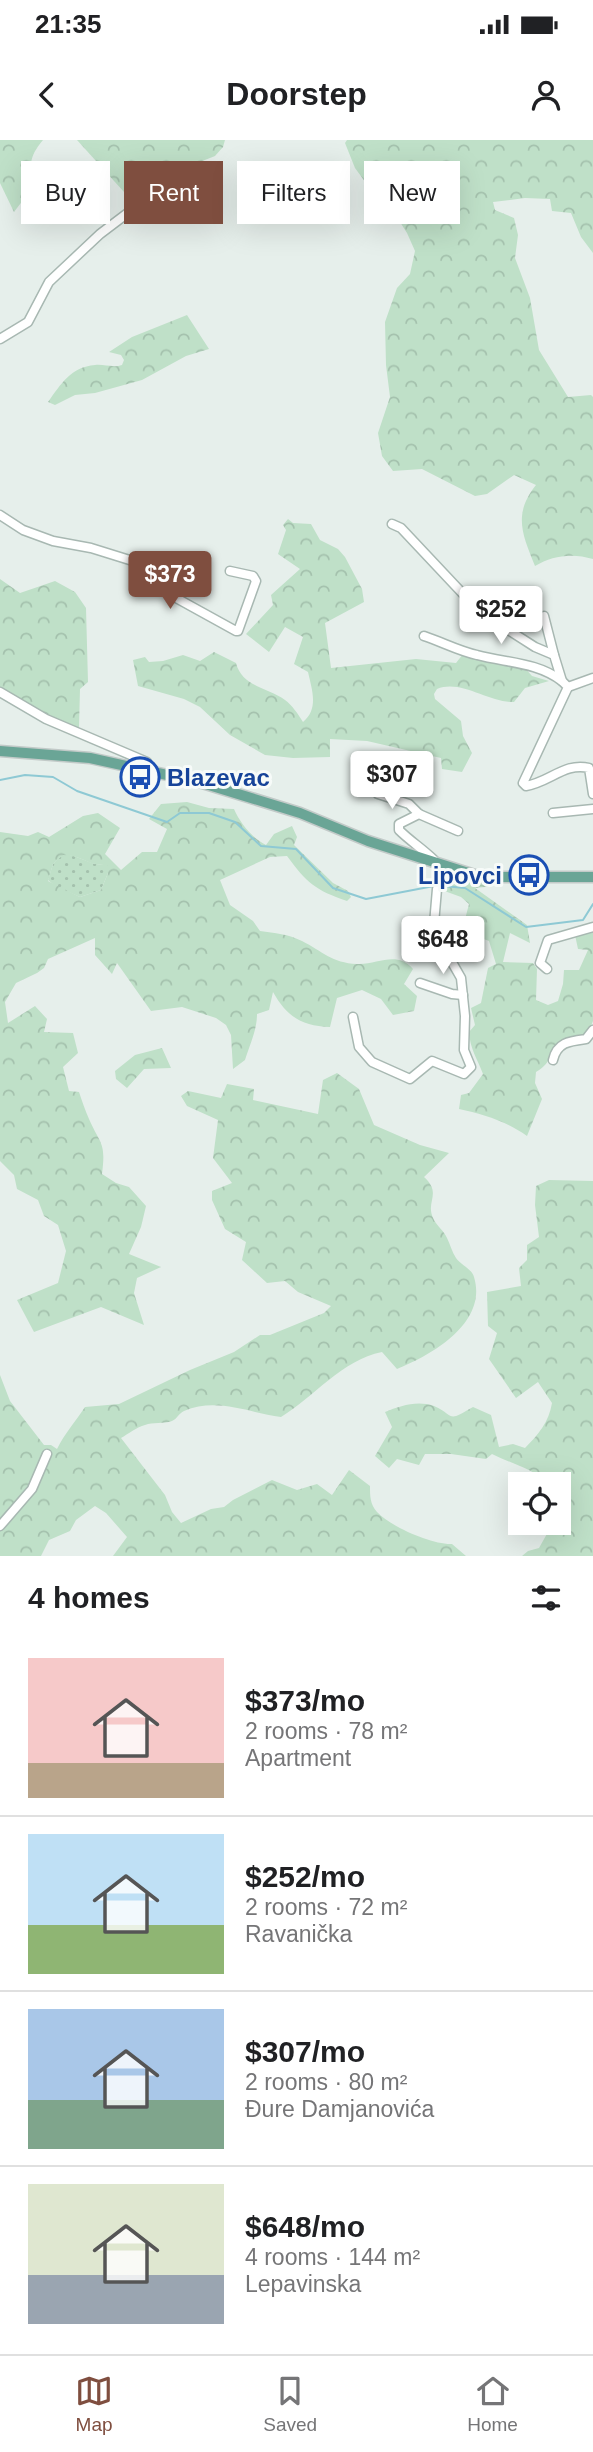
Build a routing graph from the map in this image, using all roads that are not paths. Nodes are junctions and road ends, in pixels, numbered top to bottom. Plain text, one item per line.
1 (124, 216) edge
2 (0, 339) edge
3 (0, 515) edge
4 (392, 524) dead end
5 (230, 571) dead end
6 (544, 616) dead end
7 (424, 636) dead end
8 (554, 656) junction
9 (593, 678) edge
10 (565, 684) junction
11 (0, 692) edge
12 (0, 751) edge
13 (591, 767) edge
14 (151, 772) junction
15 (381, 774) dead end
16 (593, 793) edge
17 (593, 809) edge
18 (553, 813) dead end
19 (419, 814) junction
20 (458, 831) dead end
21 (434, 860) junction
22 (462, 871) junction
23 (593, 877) edge
24 (593, 927) edge
25 (547, 969) dead end
26 (420, 983) dead end
27 (463, 995) junction
28 (353, 1017) dead end
29 (593, 1030) edge
30 (554, 1060) dead end
31 (47, 1454) dead end
32 (0, 1526) edge

1 - 2 street
3 - 5 street
4 - 8 street
6 - 8 street
7 - 10 street
8 - 10 street
9 - 10 street
10 - 13 street
11 - 14 street
12 - 14 main road
13 - 16 street
14 - 21 main road
15 - 19 street
17 - 18 street
19 - 20 street
19 - 21 street
21 - 22 main road
22 - 23 main road
22 - 27 street
24 - 25 street
26 - 27 street
27 - 28 street
29 - 30 street
31 - 32 street

